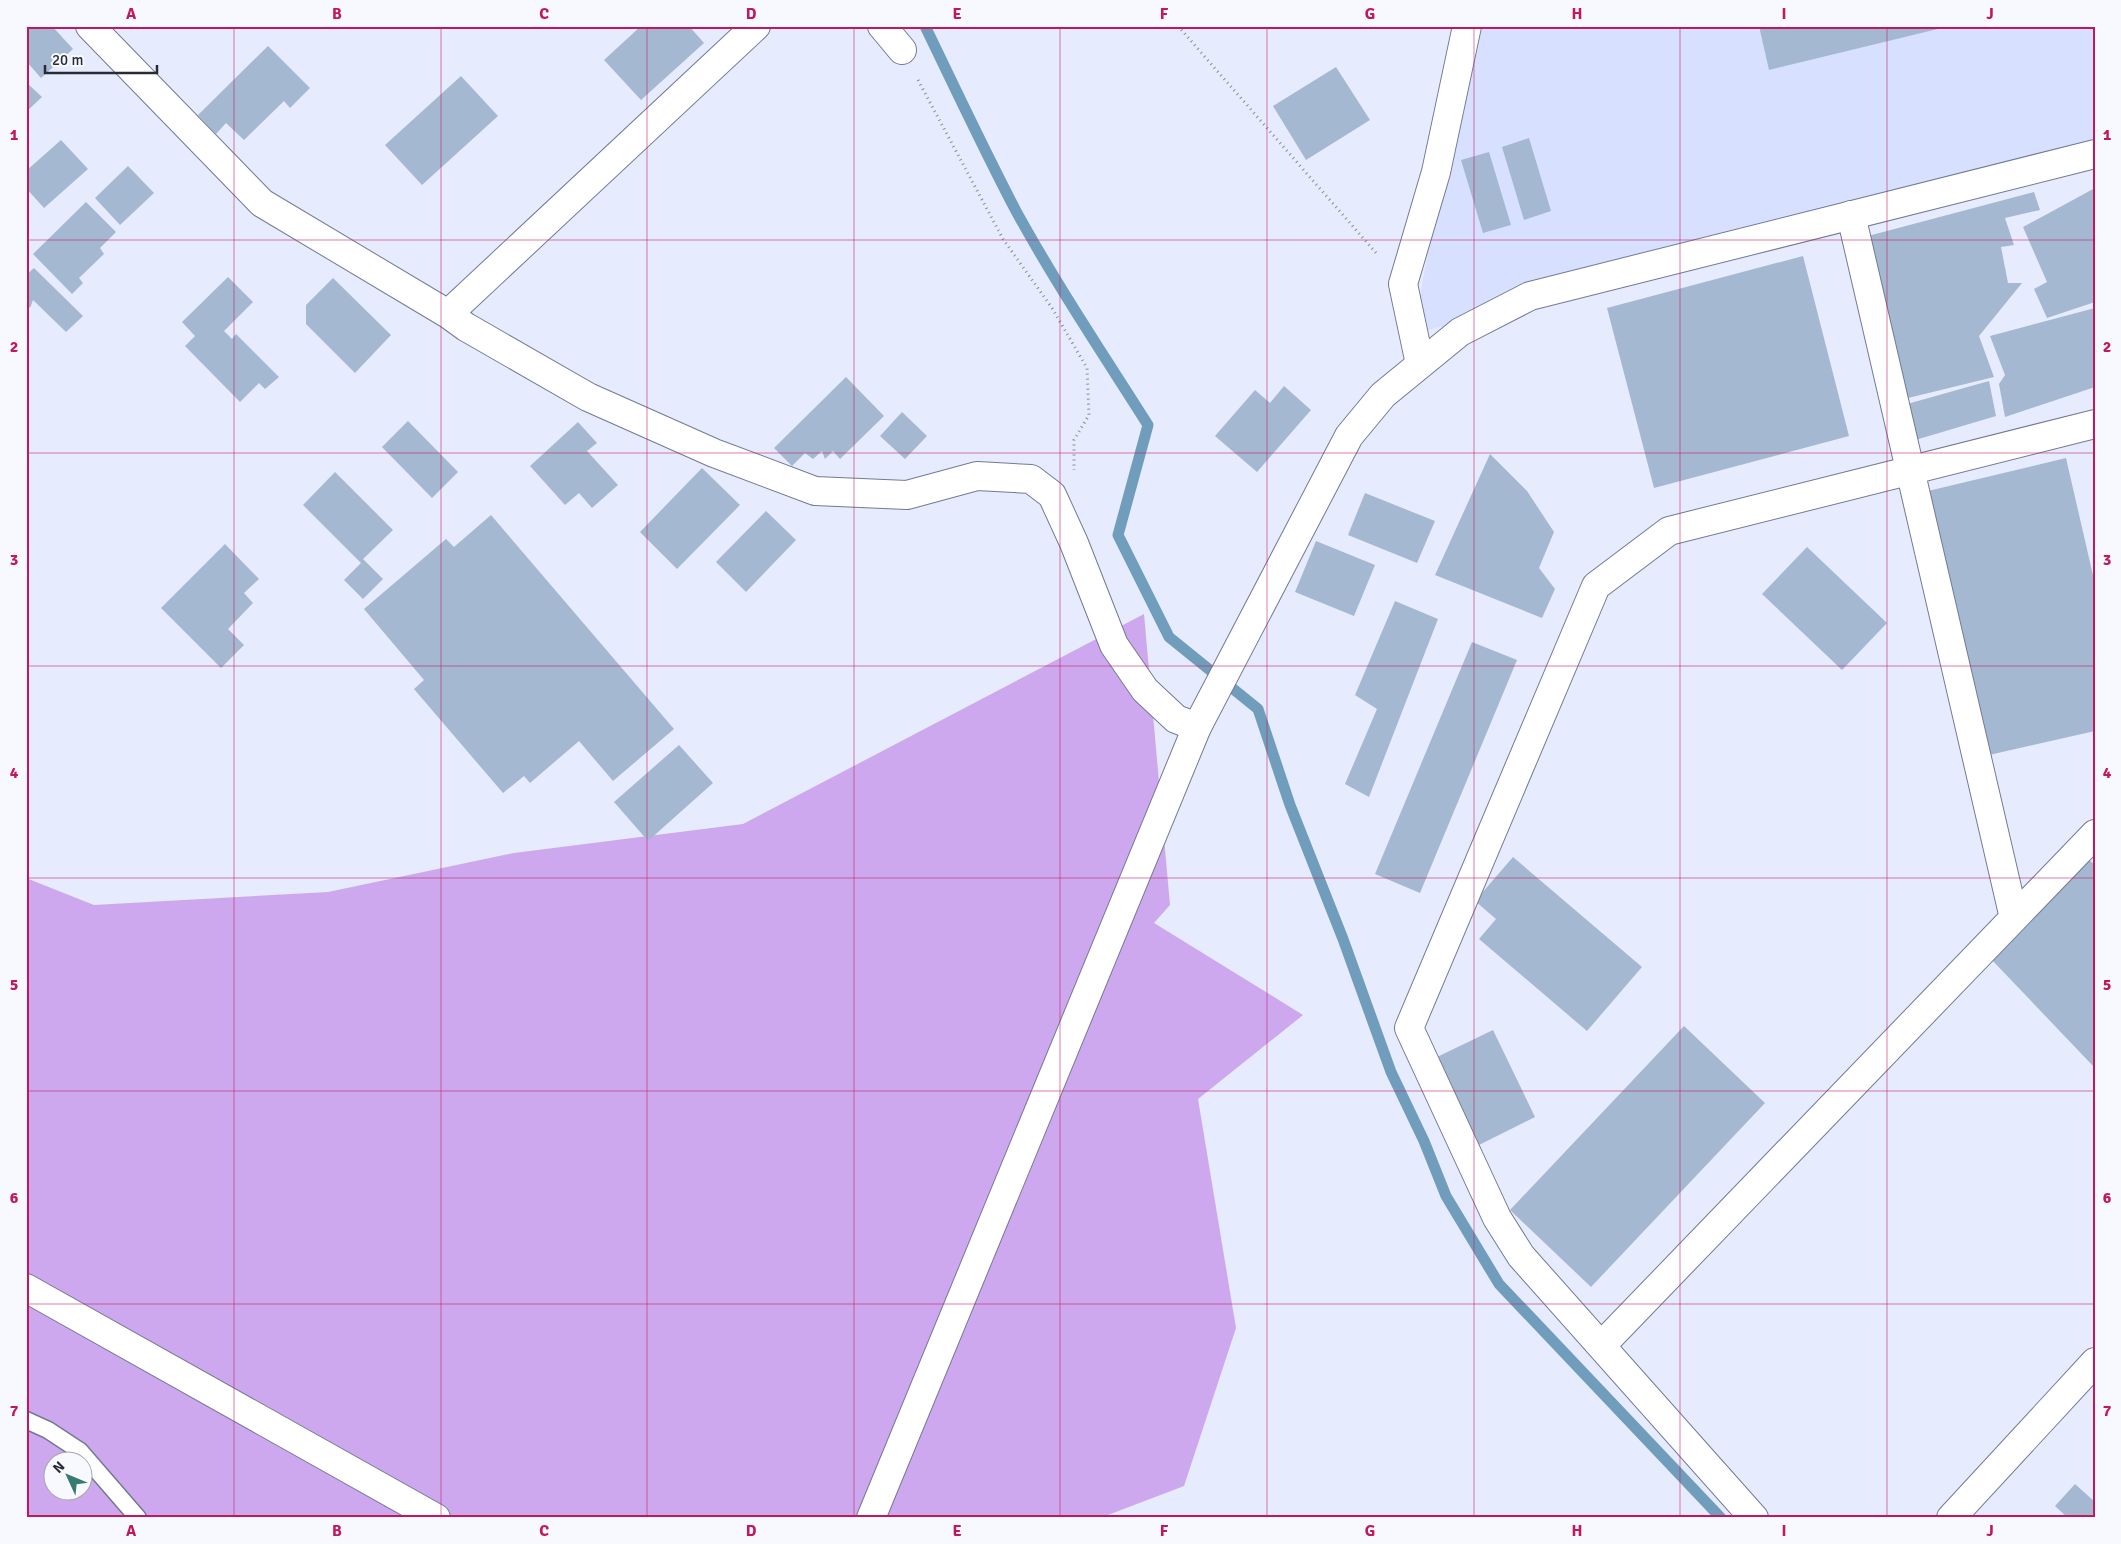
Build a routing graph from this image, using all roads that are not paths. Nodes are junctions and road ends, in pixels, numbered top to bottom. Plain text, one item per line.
1 (90, 26) edge
2 (756, 26) edge
3 (882, 26) edge
4 (1467, 26) edge
5 (902, 50) road end
6 (2095, 154) edge
7 (1851, 215) junction
8 (448, 314) junction
9 (1420, 364) junction
10 (2095, 424) edge
11 (1910, 471) junction
12 (1197, 727) junction
13 (2095, 834) edge
14 (2014, 918) junction
15 (26, 1288) edge
16 (1601, 1346) junction
17 (2095, 1362) edge
18 (26, 1420) edge
19 (138, 1518) edge
20 (436, 1518) edge
21 (871, 1518) edge
22 (1754, 1518) edge
23 (1951, 1518) edge

1 - 8 street
2 - 8 street
3 - 5 street
4 - 9 street
6 - 7 street
7 - 9 street
7 - 11 street
8 - 12 street
9 - 12 street
10 - 11 street
11 - 14 street
11 - 16 street
12 - 21 street
13 - 14 street
14 - 16 street
15 - 20 street
16 - 22 street
17 - 23 street
18 - 19 lane

